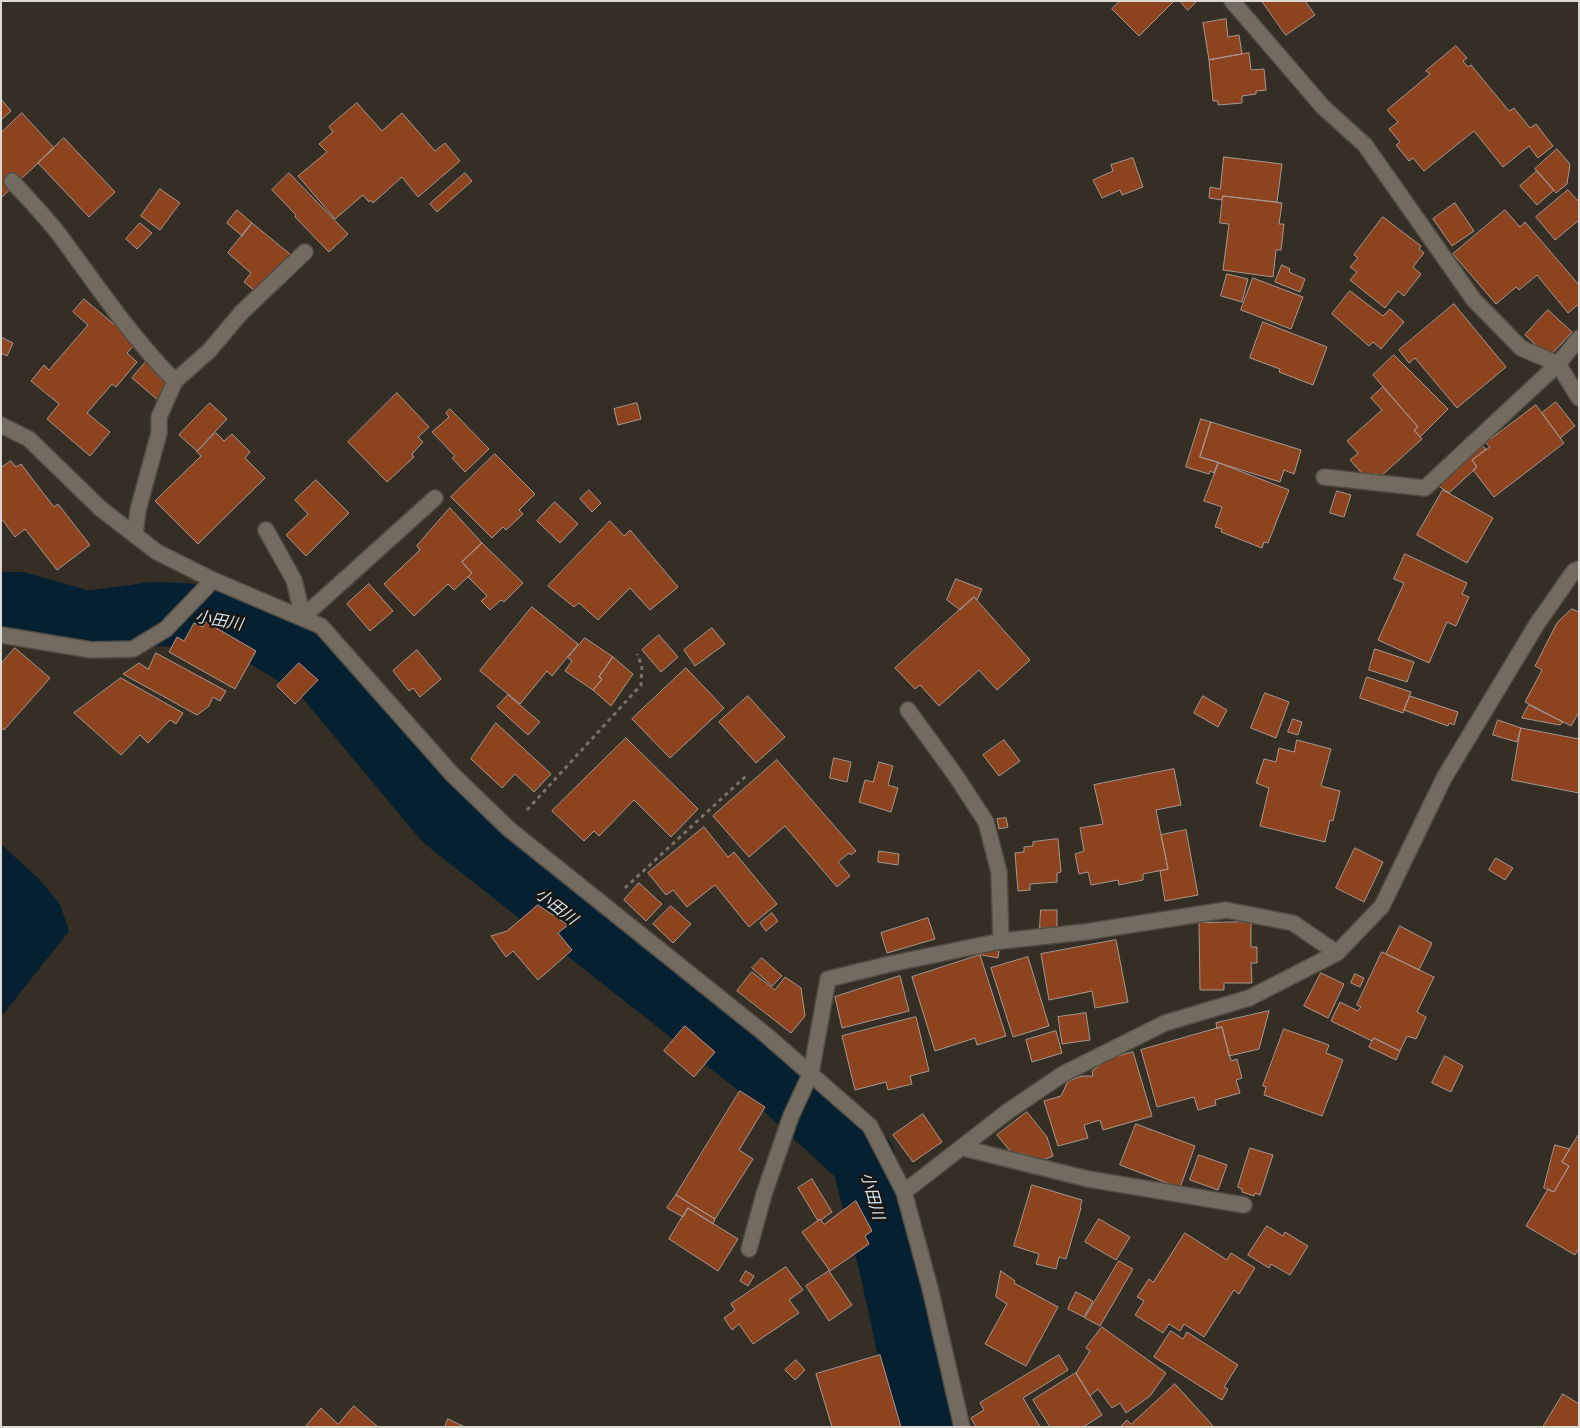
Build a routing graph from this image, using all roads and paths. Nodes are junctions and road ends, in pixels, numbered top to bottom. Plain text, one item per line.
1 (1232, 1) edge
2 (12, 182) dead end
3 (305, 252) dead end
4 (1579, 338) edge
5 (1558, 364) junction
6 (175, 381) junction
7 (1579, 398) edge
8 (1, 425) edge
9 (1324, 477) dead end
10 (435, 498) dead end
11 (266, 530) dead end
12 (135, 535) junction
13 (1579, 569) edge
14 (213, 580) junction
15 (303, 617) junction
16 (1, 635) edge
17 (637, 654) dead end
18 (908, 710) dead end
19 (747, 775) dead end
20 (510, 829) junction
21 (608, 908) junction
22 (1001, 941) junction
23 (1337, 952) junction
24 (809, 1076) junction
25 (962, 1148) junction
26 (904, 1192) junction
27 (1244, 1205) dead end
28 (749, 1249) dead end
29 (962, 1427) edge

1 - 5 street
2 - 6 street
3 - 6 street
4 - 5 street
5 - 7 street
5 - 9 street
6 - 12 street
8 - 12 street
10 - 15 street
11 - 15 street
12 - 14 street
13 - 23 street
14 - 15 street
14 - 16 street
15 - 20 street
17 - 20 path
18 - 22 street
19 - 21 path
20 - 21 street
21 - 24 street
22 - 23 street
22 - 24 street
23 - 25 street
24 - 26 street
24 - 28 street
25 - 26 street
25 - 27 street
26 - 29 street

